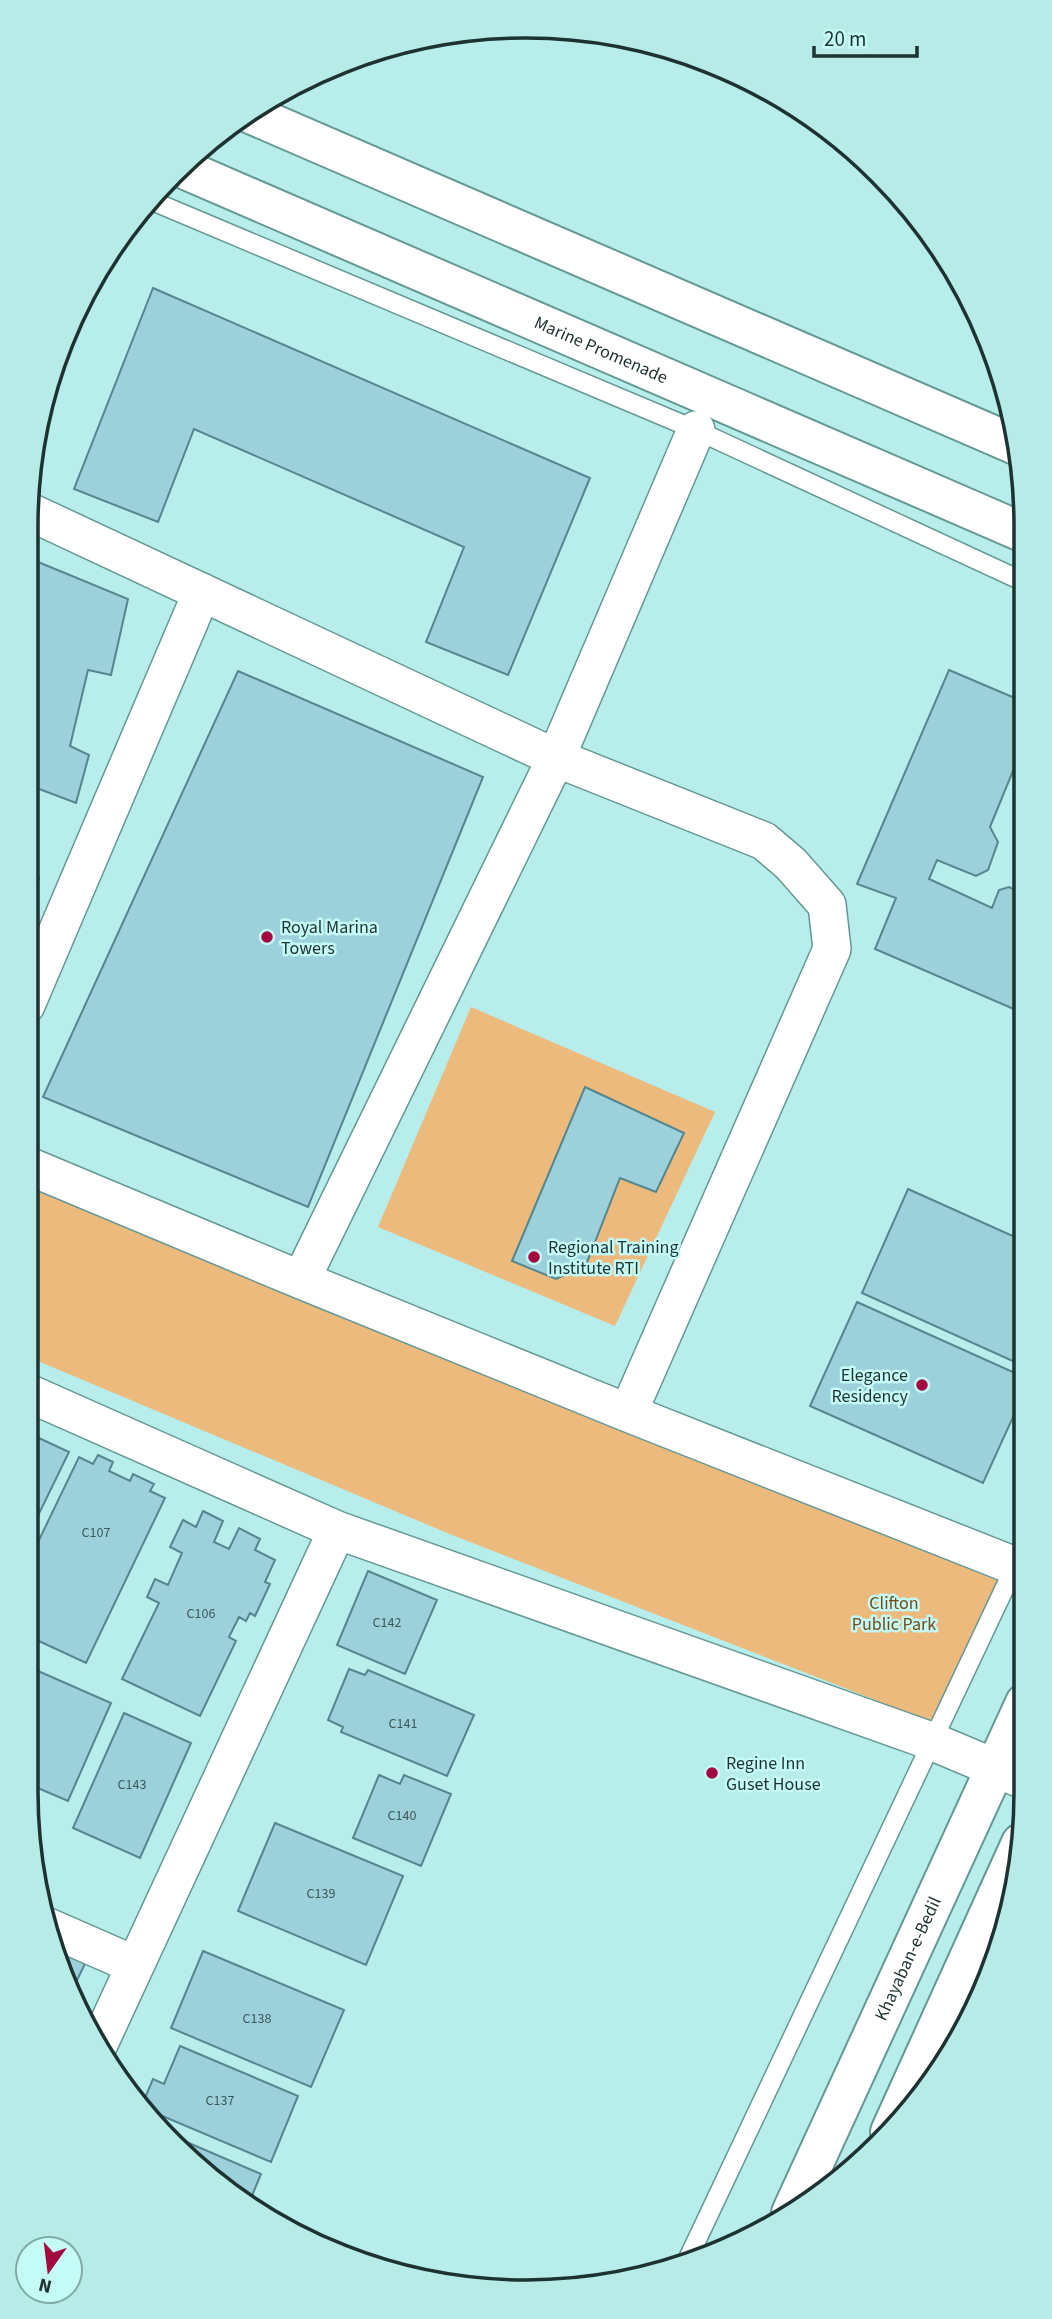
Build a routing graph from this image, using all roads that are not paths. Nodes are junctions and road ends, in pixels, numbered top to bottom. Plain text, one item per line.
1 (260, 118) edge
2 (191, 172) edge
3 (160, 204) edge
4 (696, 430) junction
5 (1006, 441) edge
6 (39, 516) edge
7 (1014, 530) edge
8 (1014, 577) edge
9 (202, 592) junction
10 (556, 758) junction
11 (38, 977) edge
12 (38, 1170) edge
13 (301, 1280) junction
14 (38, 1397) edge
15 (628, 1413) junction
16 (337, 1530) junction
17 (1014, 1557) edge
18 (1014, 1576) edge
19 (931, 1741) junction
20 (1014, 1757) edge
21 (1010, 1775) edge
22 (1006, 1876) edge
23 (59, 1932) edge
24 (135, 1965) junction
25 (103, 2035) edge
26 (904, 2100) edge
27 (799, 2196) edge
28 (691, 2252) edge

1 - 5 main road
2 - 7 main road, Marine Promenade
3 - 4 lane
4 - 8 lane
4 - 10 street
6 - 9 street
9 - 10 street
9 - 11 street
10 - 13 street
10 - 15 street
12 - 13 street
13 - 15 street
14 - 16 street
15 - 17 street
16 - 19 street
16 - 24 street
18 - 19 lane
19 - 21 street
19 - 28 lane
20 - 21 main road, Khayaban-e-Bedil
21 - 27 main road, Khayaban-e-Bedil
22 - 26 main road
23 - 24 street
24 - 25 street

